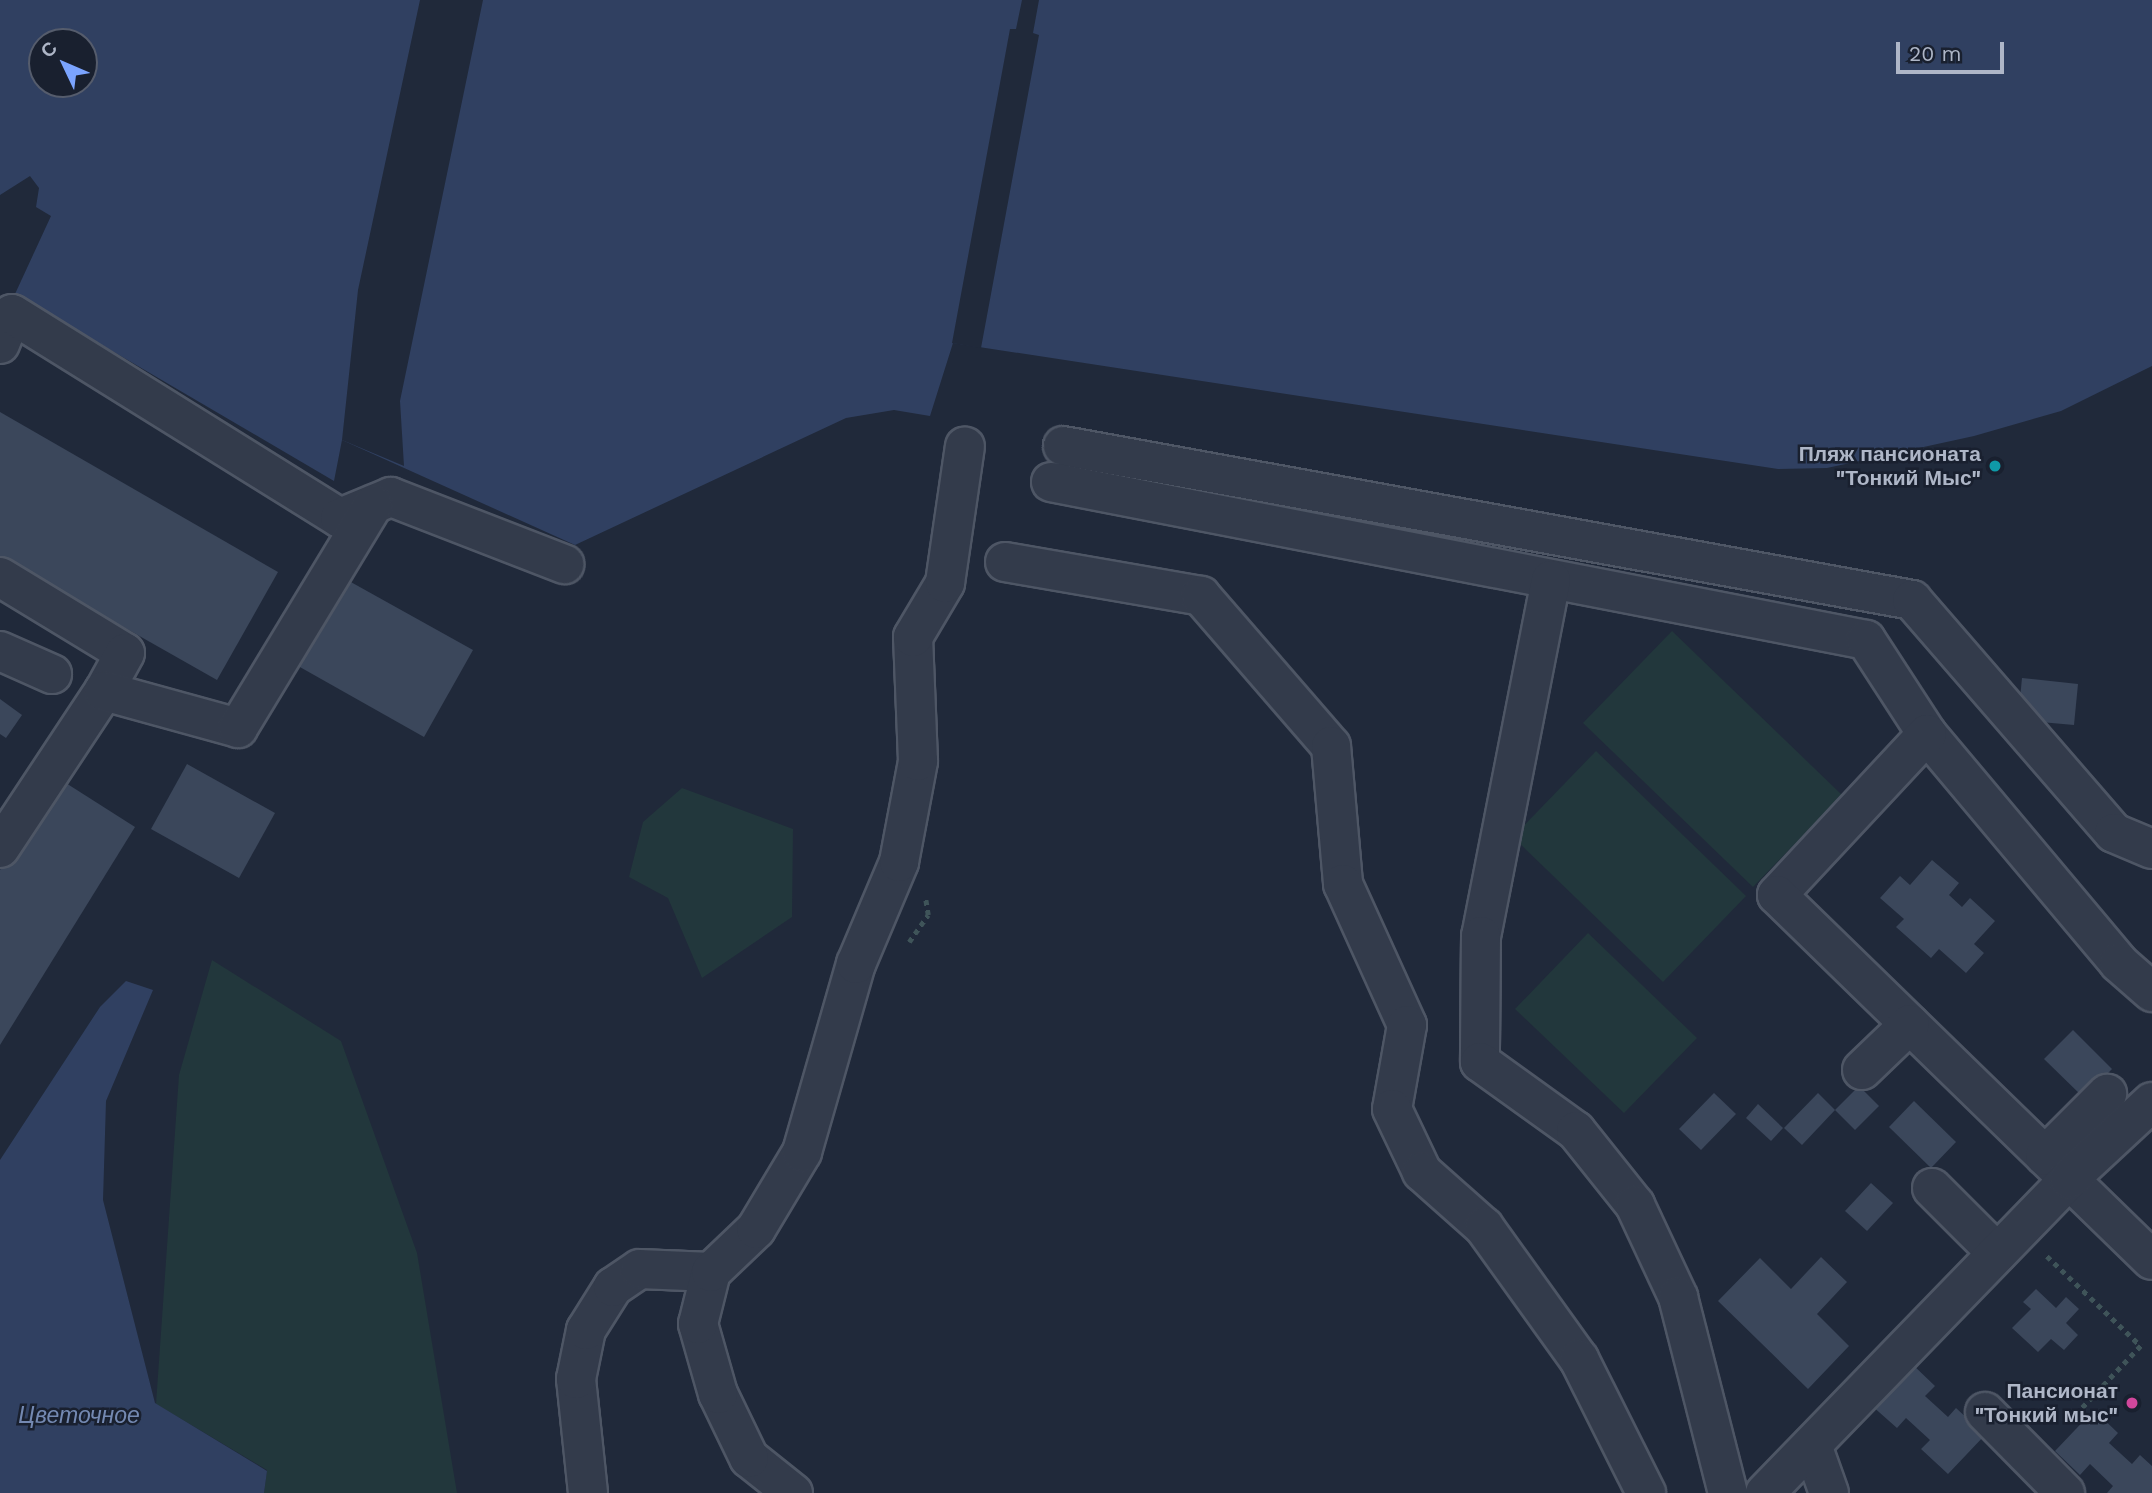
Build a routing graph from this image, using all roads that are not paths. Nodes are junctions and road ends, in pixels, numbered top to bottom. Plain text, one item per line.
1 (0, 344) edge
2 (965, 446) dead end
3 (1063, 446) dead end
4 (1051, 482) dead end
5 (373, 505) junction
6 (1005, 562) dead end
7 (564, 564) dead end
8 (0, 578) edge
9 (1552, 580) junction
10 (0, 651) edge
11 (52, 674) dead end
12 (104, 691) junction
13 (1927, 734) junction
14 (0, 848) edge
15 (2152, 849) edge
16 (2152, 992) edge
17 (1910, 1024) junction
18 (1862, 1070) dead end
19 (2107, 1094) dead end
20 (2152, 1102) edge
21 (2057, 1168) junction
22 (1932, 1188) dead end
23 (1997, 1253) junction
24 (2152, 1260) edge
25 (711, 1272) junction
26 (1985, 1412) dead end
27 (1812, 1445) junction
28 (588, 1493) edge
29 (793, 1493) edge
30 (1646, 1493) edge
31 (1728, 1493) edge
32 (1765, 1493) edge
33 (1829, 1493) edge
34 (2065, 1493) edge

1 - 5 lane
2 - 25 lane
3 - 15 lane
4 - 9 lane
5 - 7 lane
5 - 12 lane
6 - 30 lane
8 - 12 lane
9 - 13 lane
9 - 31 lane
10 - 11 lane
12 - 14 lane
13 - 16 lane
13 - 17 lane
17 - 18 lane
17 - 21 lane
19 - 21 lane
20 - 21 lane
21 - 23 lane
21 - 24 lane
22 - 23 lane
23 - 27 lane
25 - 28 lane
25 - 29 lane
26 - 34 lane
27 - 32 lane
27 - 33 lane

